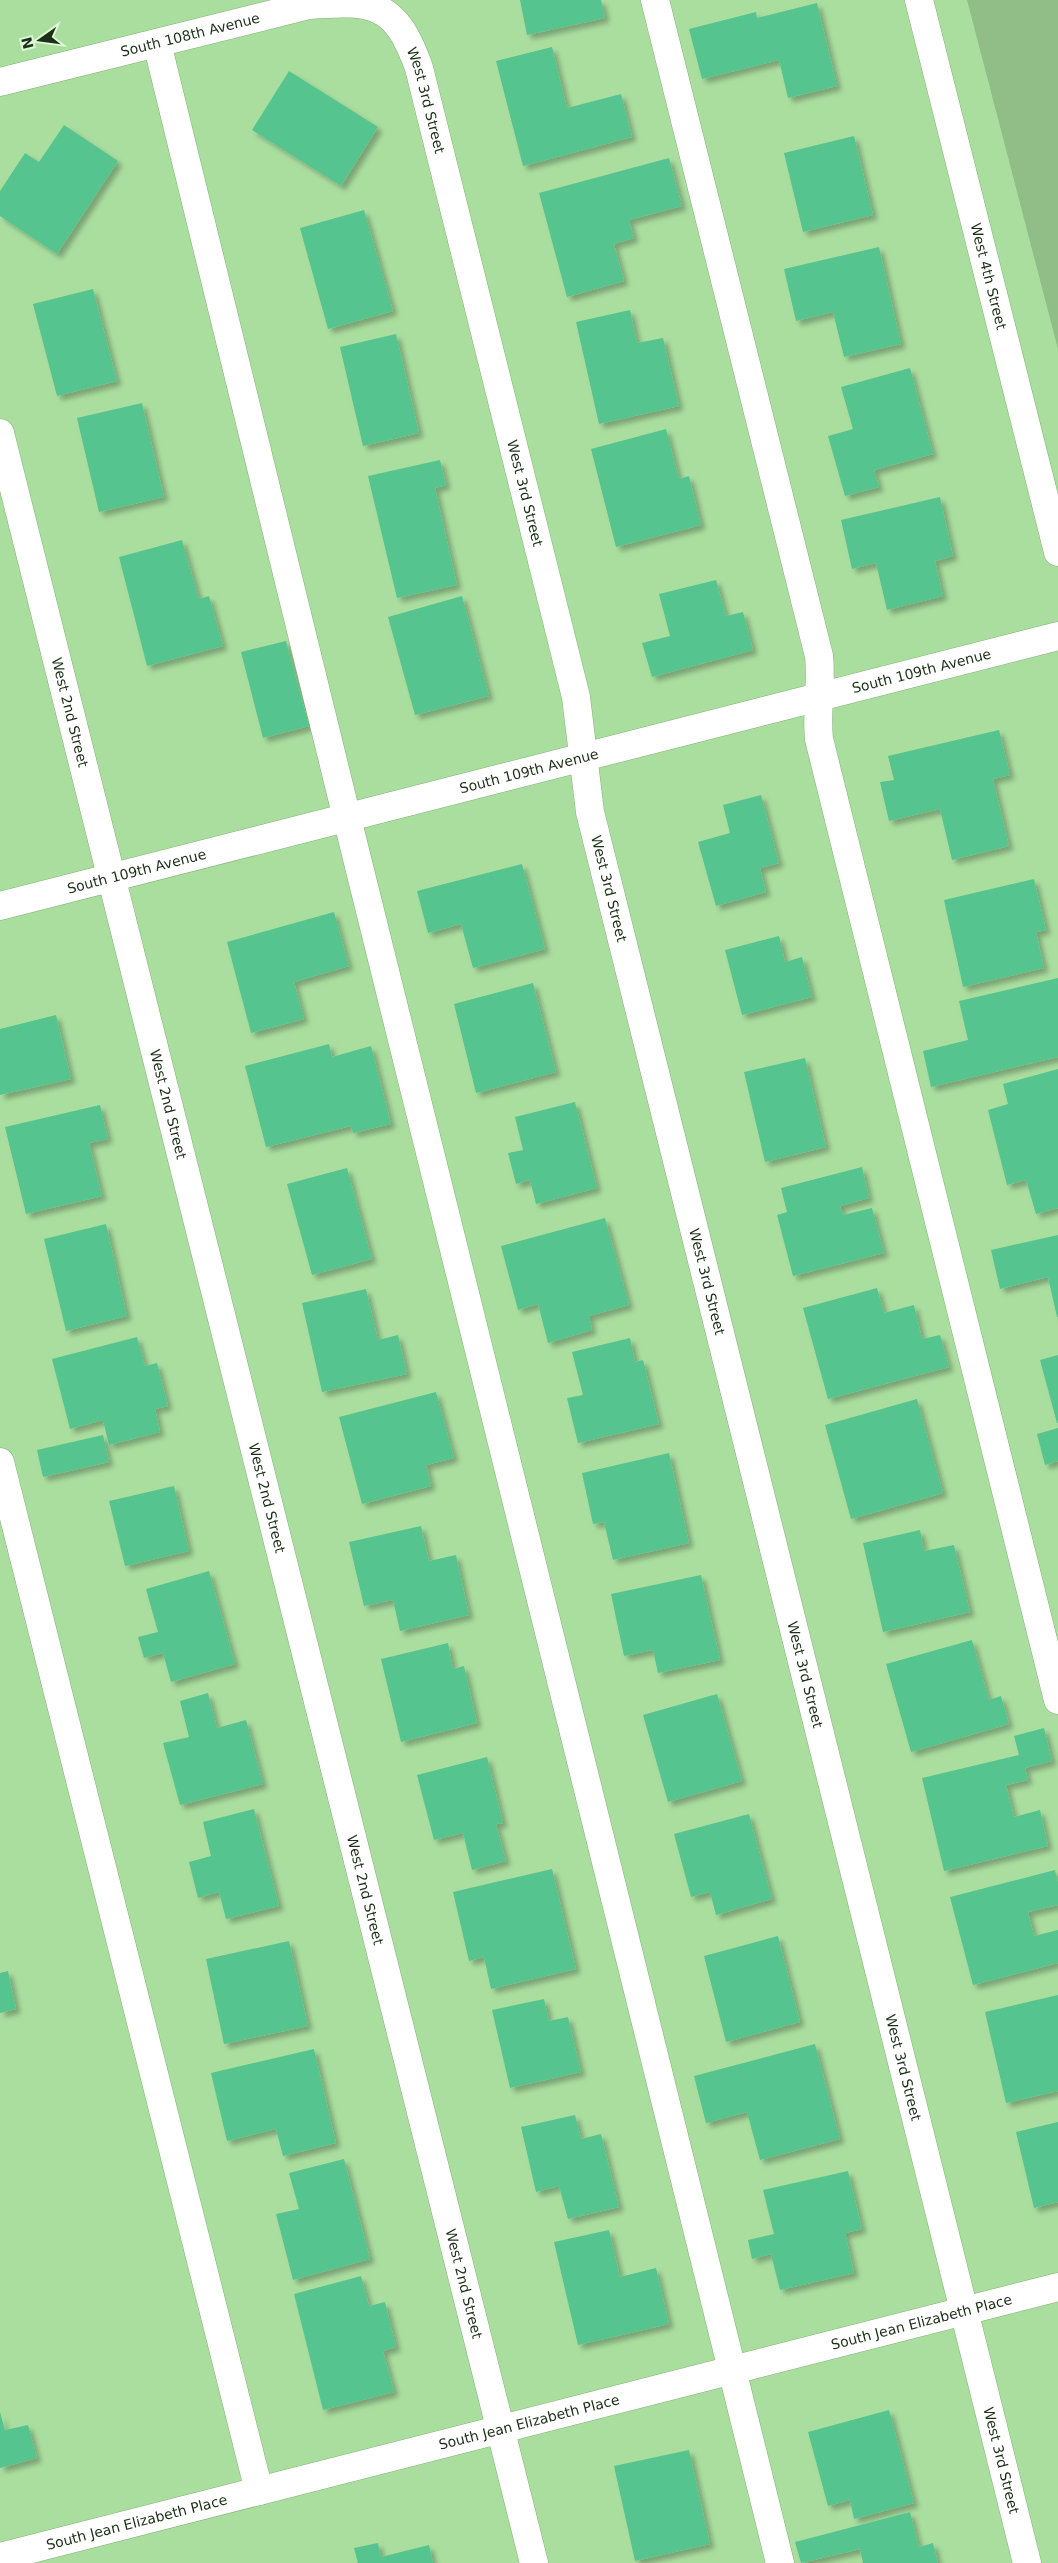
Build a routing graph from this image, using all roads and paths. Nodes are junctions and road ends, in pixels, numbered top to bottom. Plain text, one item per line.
1 (655, 0) edge
2 (919, 0) edge
3 (383, 8) joint
4 (157, 43) junction
5 (0, 82) edge
6 (0, 432) edge
7 (1058, 552) edge
8 (1058, 636) edge
9 (820, 696) junction
10 (583, 756) junction
11 (347, 818) junction
12 (112, 877) junction
13 (0, 906) edge
14 (0, 1462) edge
15 (1058, 1700) edge
16 (1058, 2287) edge
17 (964, 2311) junction
18 (731, 2370) junction
19 (501, 2430) junction
20 (259, 2491) junction
21 (0, 2557) edge
22 (534, 2563) edge
23 (780, 2563) edge
24 (1027, 2563) edge

1 - 9 street
2 - 7 street, West 4th Street
3 - 4 street, South 108th Avenue
3 - 10 street, West 3rd Street
4 - 5 street, South 108th Avenue
4 - 11 street
6 - 12 street, West 2nd Street
8 - 9 street, South 109th Avenue
9 - 10 street, South 109th Avenue
9 - 15 street
10 - 11 street, South 109th Avenue
10 - 17 street, West 3rd Street
11 - 12 street, South 109th Avenue
11 - 18 street
12 - 13 street, South 109th Avenue
12 - 19 street, West 2nd Street
14 - 20 street
16 - 17 street, South Jean Elizabeth Place
17 - 18 street, South Jean Elizabeth Place
17 - 24 street, West 3rd Street
18 - 19 street, South Jean Elizabeth Place
18 - 23 street
19 - 20 street, South Jean Elizabeth Place
19 - 22 street, West 2nd Street
20 - 21 street, South Jean Elizabeth Place

